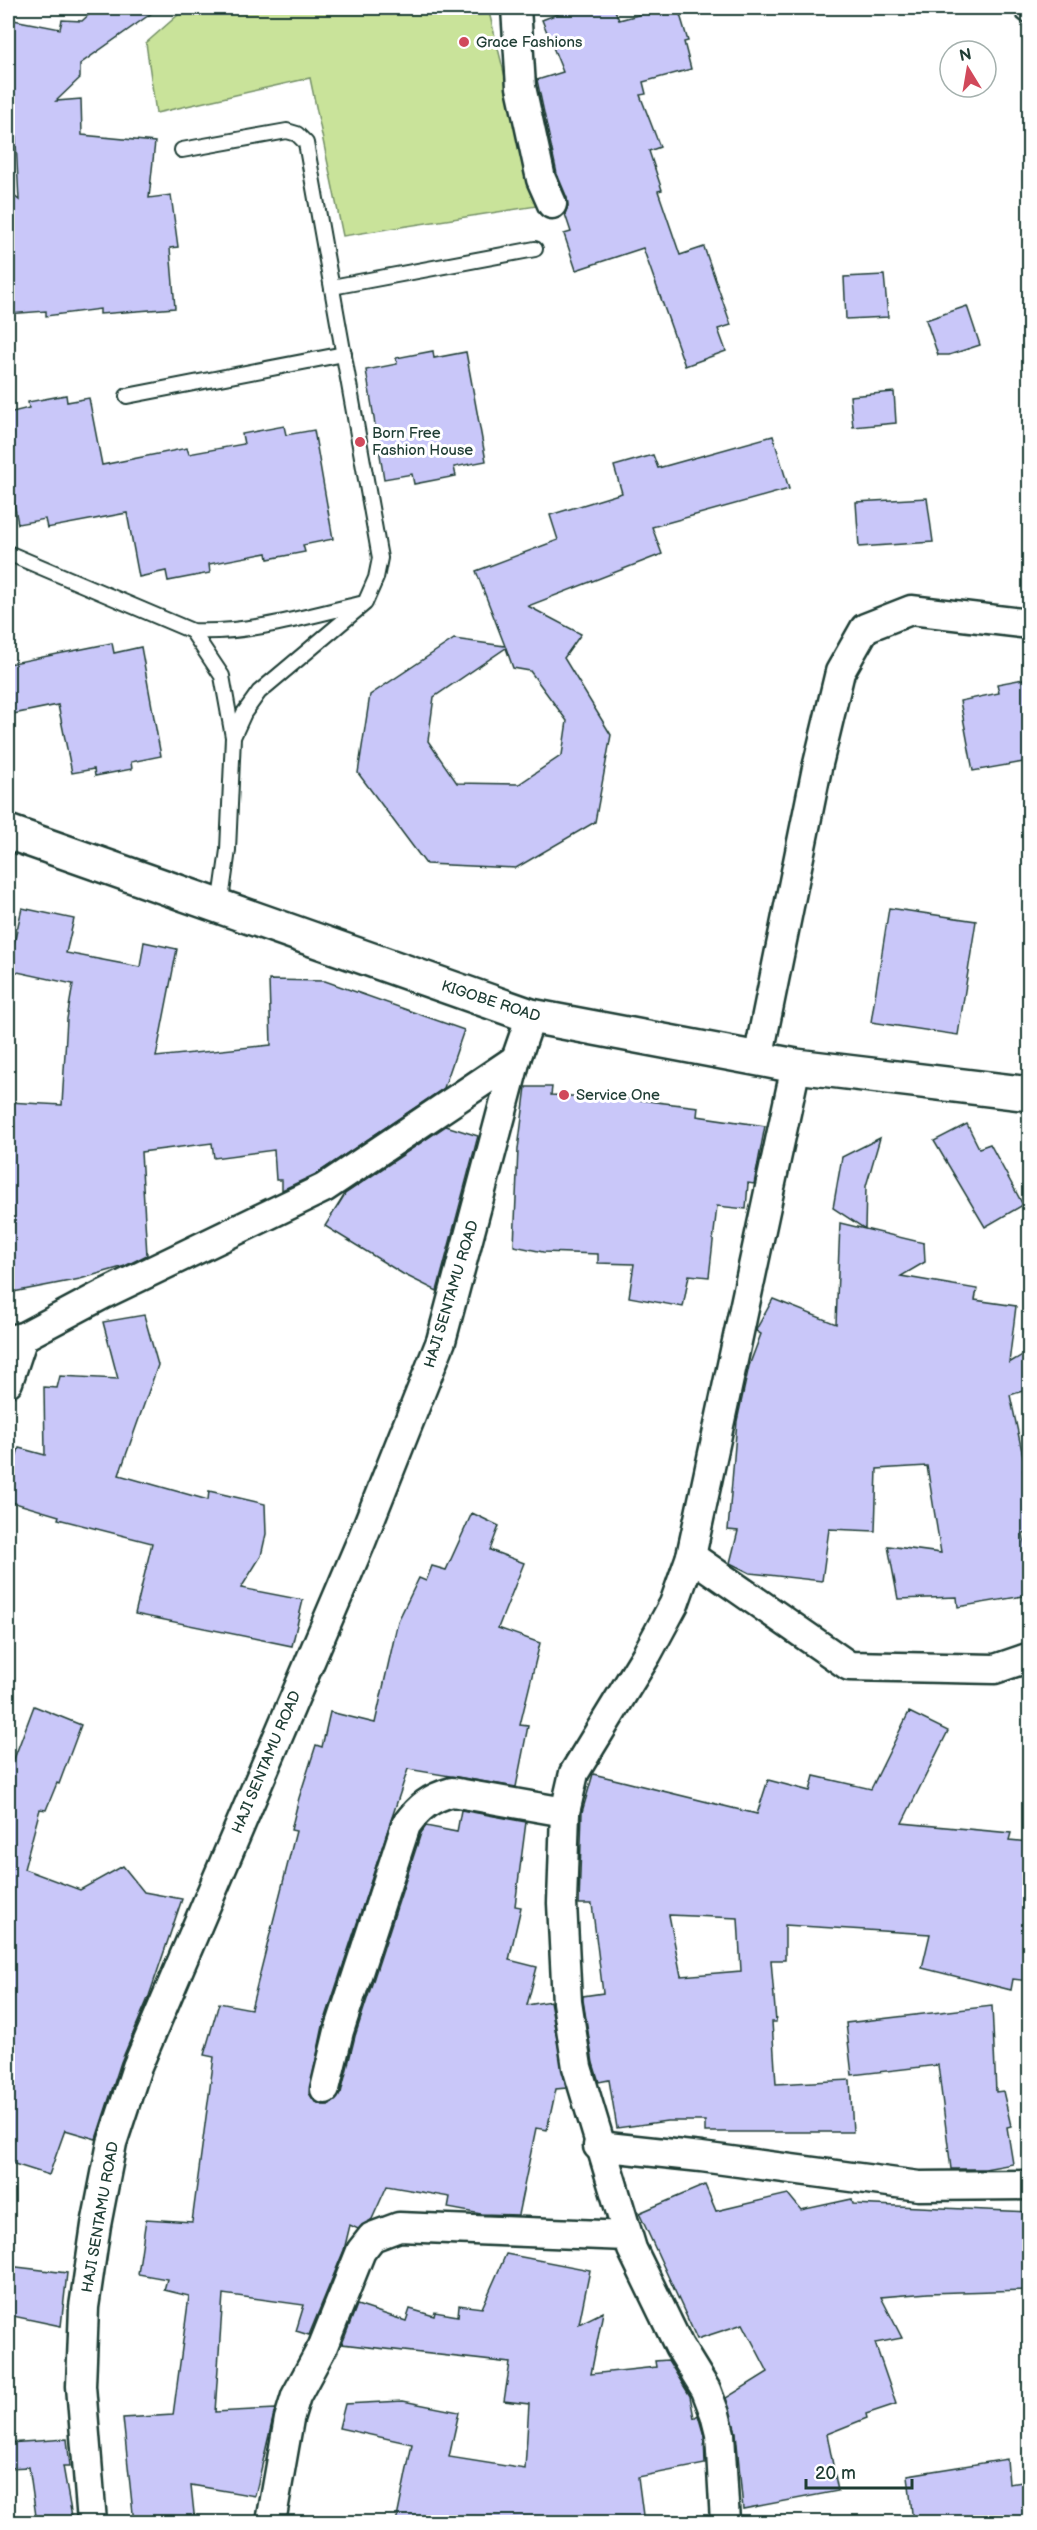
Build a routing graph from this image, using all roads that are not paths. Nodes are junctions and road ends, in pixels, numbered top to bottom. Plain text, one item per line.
1 (516, 8) edge
2 (182, 150) dead end
3 (552, 204) dead end
4 (535, 249) dead end
5 (332, 287) junction
6 (344, 354) junction
7 (127, 396) dead end
8 (8, 553) edge
9 (364, 603) junction
10 (1029, 624) edge
11 (192, 631) junction
12 (233, 737) junction
13 (8, 832) edge
14 (220, 907) junction
15 (531, 1016) junction
16 (516, 1059) junction
17 (758, 1059) junction
18 (796, 1066) junction
19 (1029, 1094) edge
20 (15, 1339) edge
21 (8, 1382) edge
22 (692, 1556) junction
23 (1029, 1657) edge
24 (565, 1812) junction
25 (325, 2089) dead end
26 (598, 2146) junction
27 (1029, 2185) edge
28 (627, 2236) junction
29 (92, 2523) edge
30 (270, 2523) edge
31 (726, 2523) edge

1 - 3 street
2 - 5 lane
4 - 5 lane
5 - 6 lane
6 - 7 lane
6 - 9 lane
8 - 11 lane
9 - 11 lane
9 - 12 lane
10 - 17 street
11 - 12 lane
12 - 14 lane
13 - 14 street, KIGOBE ROAD
14 - 15 street, KIGOBE ROAD
15 - 16 street, HAJI SENTAMU ROAD
15 - 17 street, KIGOBE ROAD
16 - 20 street
16 - 29 street, HAJI SENTAMU ROAD
17 - 18 street, KIGOBE ROAD
18 - 19 street, KIGOBE ROAD
18 - 22 street
20 - 21 street
22 - 23 street
22 - 24 street
24 - 25 street
24 - 26 street
26 - 27 street
26 - 28 street
28 - 30 street
28 - 31 street

